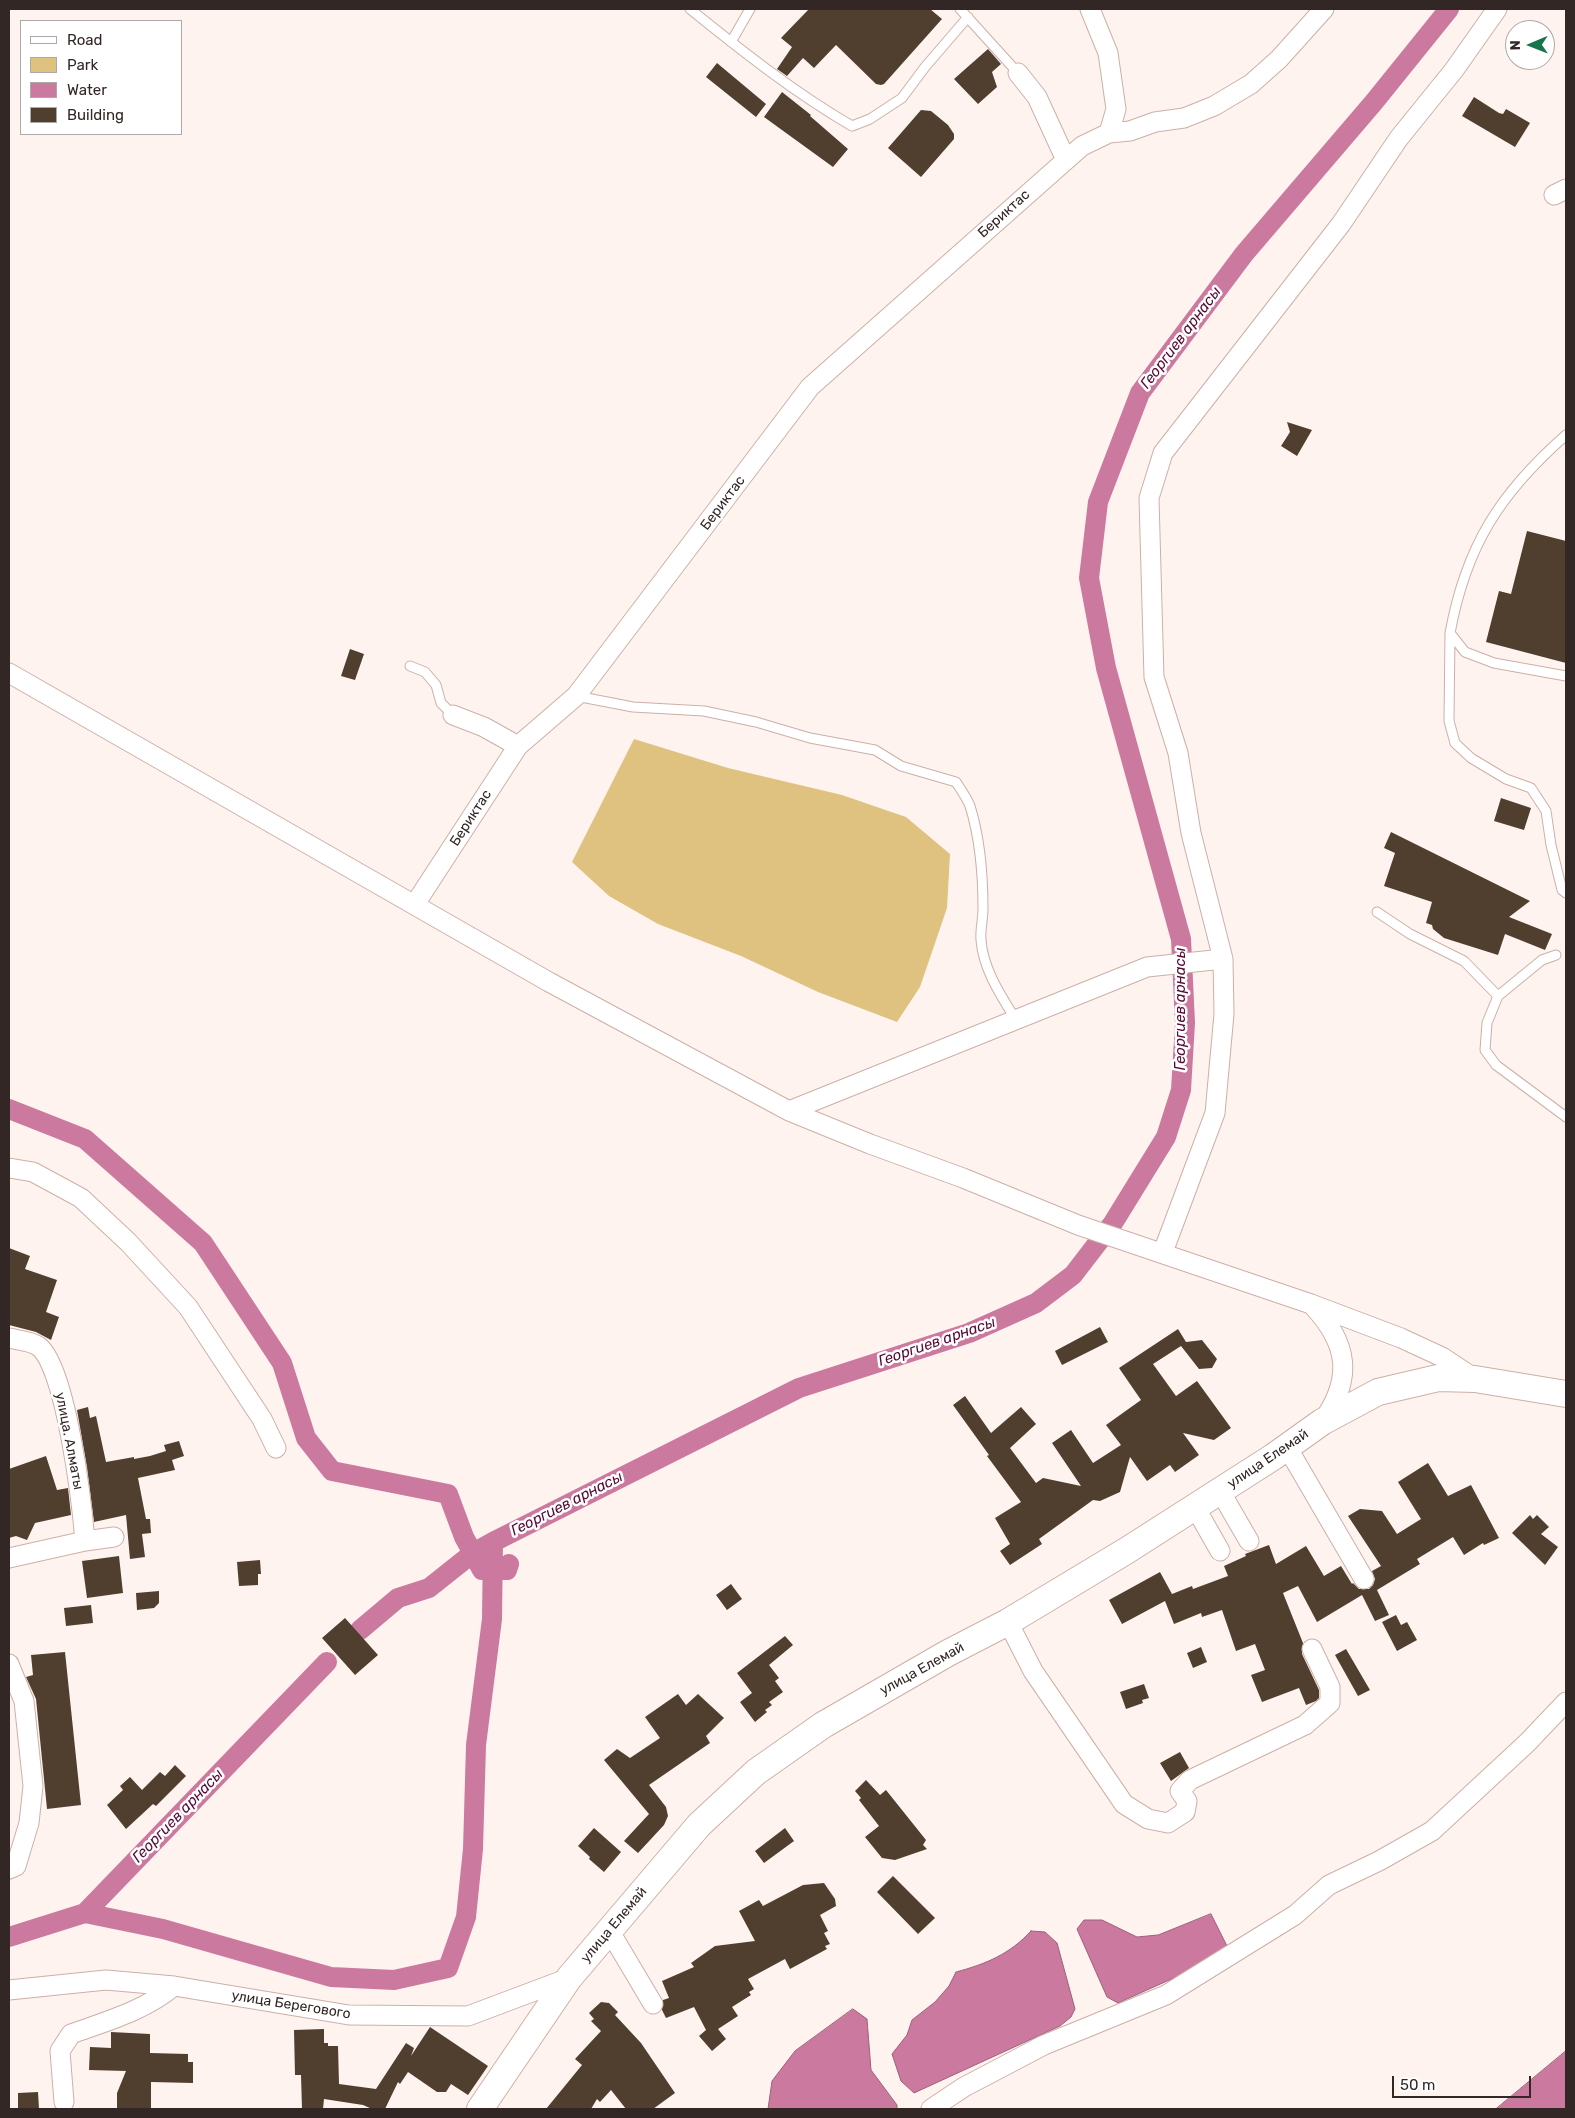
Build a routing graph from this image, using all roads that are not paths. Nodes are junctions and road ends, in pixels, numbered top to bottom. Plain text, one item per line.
1 (690, 9) edge
2 (750, 9) edge
3 (960, 9) edge
4 (1090, 9) edge
5 (1324, 9) edge
6 (1497, 9) edge
7 (968, 16) junction
8 (731, 42) junction
9 (1018, 74) joint
10 (1109, 133) junction
11 (1066, 160) junction
12 (1566, 435) edge
13 (1450, 633) junction
14 (410, 666) dead end
15 (9, 673) edge
16 (1566, 676) edge
17 (576, 696) junction
18 (453, 715) joint
19 (518, 746) junction
20 (1566, 893) edge
21 (415, 904) junction
22 (1377, 912) dead end
23 (1556, 956) dead end
24 (1219, 960) junction
25 (1498, 996) junction
26 (1016, 1020) junction
27 (789, 1111) junction
28 (1566, 1117) edge
29 (9, 1168) edge
30 (1163, 1252) junction
31 (1311, 1304) junction
32 (9, 1338) edge
33 (34, 1344) junction
34 (9, 1348) edge
35 (1476, 1379) junction
36 (1566, 1394) edge
37 (1322, 1422) junction
38 (1287, 1447) junction
39 (276, 1448) dead end
40 (1220, 1491) junction
41 (1195, 1507) junction
42 (114, 1537) dead end
43 (85, 1541) junction
44 (1249, 1541) dead end
45 (1220, 1551) dead end
46 (9, 1558) edge
47 (1364, 1579) dead end
48 (1008, 1622) junction
49 (1312, 1649) dead end
50 (9, 1664) edge
51 (1566, 1702) edge
52 (9, 1869) edge
53 (609, 1930) junction
54 (569, 1978) junction
55 (174, 1986) junction
56 (9, 1990) edge
57 (653, 2004) dead end
58 (64, 2102) dead end
59 (480, 2109) edge
60 (930, 2109) edge

1 - 8 lane
2 - 8 lane
3 - 7 lane
4 - 10 street
5 - 10 street, Бериктас
6 - 24 street
7 - 8 lane
7 - 9 lane
9 - 11 street
10 - 11 street, Бериктас
11 - 17 street, Бериктас
12 - 13 lane
13 - 16 lane
13 - 20 lane
14 - 18 lane
15 - 21 street
17 - 19 street, Бериктас
17 - 26 lane
18 - 19 street
19 - 21 street, Бериктас
21 - 27 street
22 - 25 lane
23 - 25 lane
24 - 26 street
24 - 30 street
25 - 28 lane
26 - 27 street
27 - 30 street
29 - 39 street
30 - 31 street
31 - 35 street
31 - 37 street
32 - 33 street
33 - 34 street
33 - 43 street, улица. Алматы
35 - 36 street, улица Елемай
35 - 37 street, улица Елемай
37 - 38 street, улица Елемай
38 - 40 street, улица Елемай
38 - 47 street
40 - 41 street, улица Елемай
40 - 44 street
41 - 45 street
41 - 48 street, улица Елемай
42 - 43 street
43 - 46 street
48 - 49 street
48 - 53 street, улица Елемай
50 - 52 street
51 - 60 street
53 - 54 street, улица Елемай
53 - 57 street
54 - 55 street, улица Берегового
54 - 59 street, улица Елемай
55 - 56 street, улица Берегового
55 - 58 street

